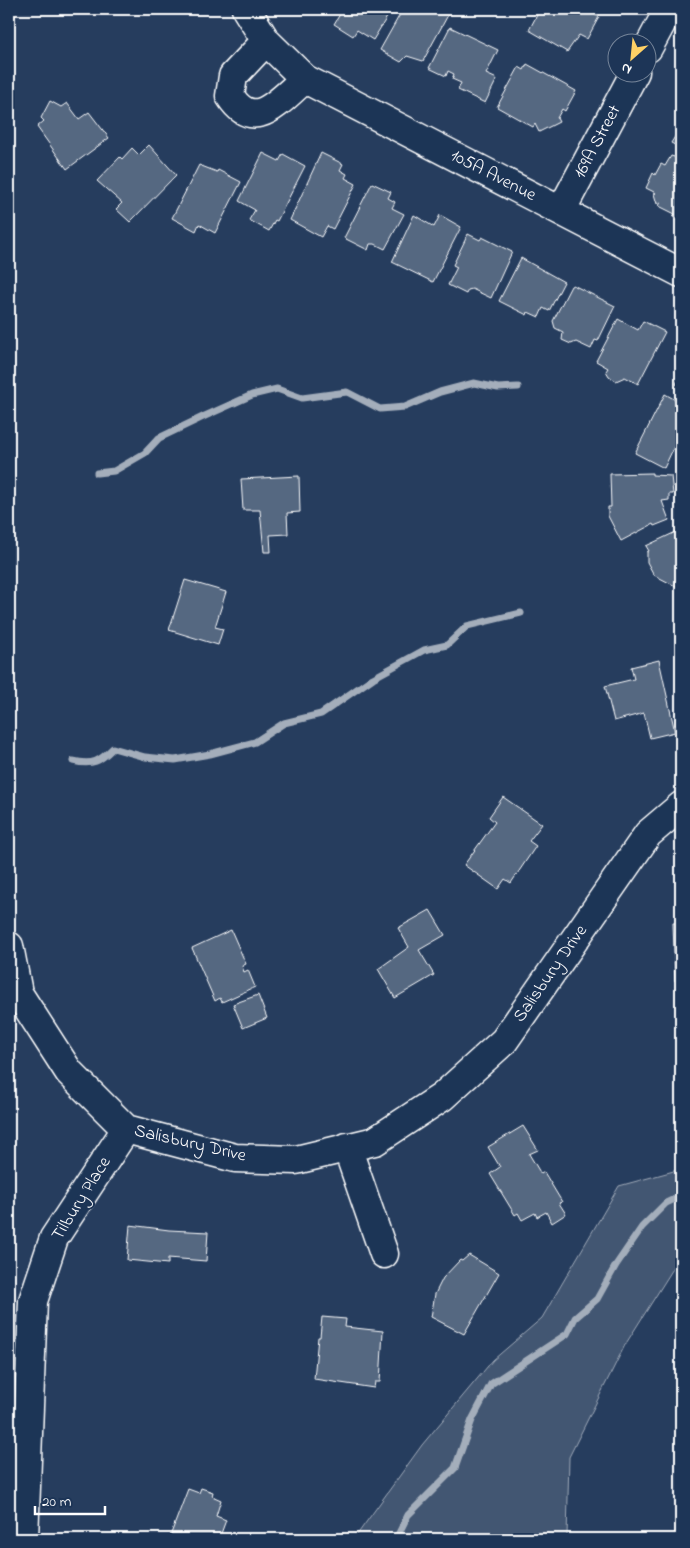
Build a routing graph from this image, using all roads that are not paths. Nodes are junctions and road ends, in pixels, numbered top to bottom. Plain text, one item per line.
1 (246, 9) edge
2 (669, 9) edge
3 (657, 32) edge
4 (266, 41) junction
5 (304, 79) junction
6 (630, 82) edge
7 (561, 211) junction
8 (681, 273) edge
9 (681, 806) edge
10 (9, 946) edge
11 (126, 1129) junction
12 (347, 1147) junction
13 (384, 1254) dead end
14 (24, 1539) edge

1 - 4 street, 105A Avenue
2 - 3 street
4 - 5 street, 105A Avenue
4 - 5 street
5 - 7 street, 105A Avenue
6 - 7 street, 169A Street
7 - 8 street, 105A Avenue
9 - 12 street, Salisbury Drive
10 - 11 street, Salisbury Drive
11 - 12 street, Salisbury Drive
11 - 14 street, Tilbury Place
12 - 13 street

